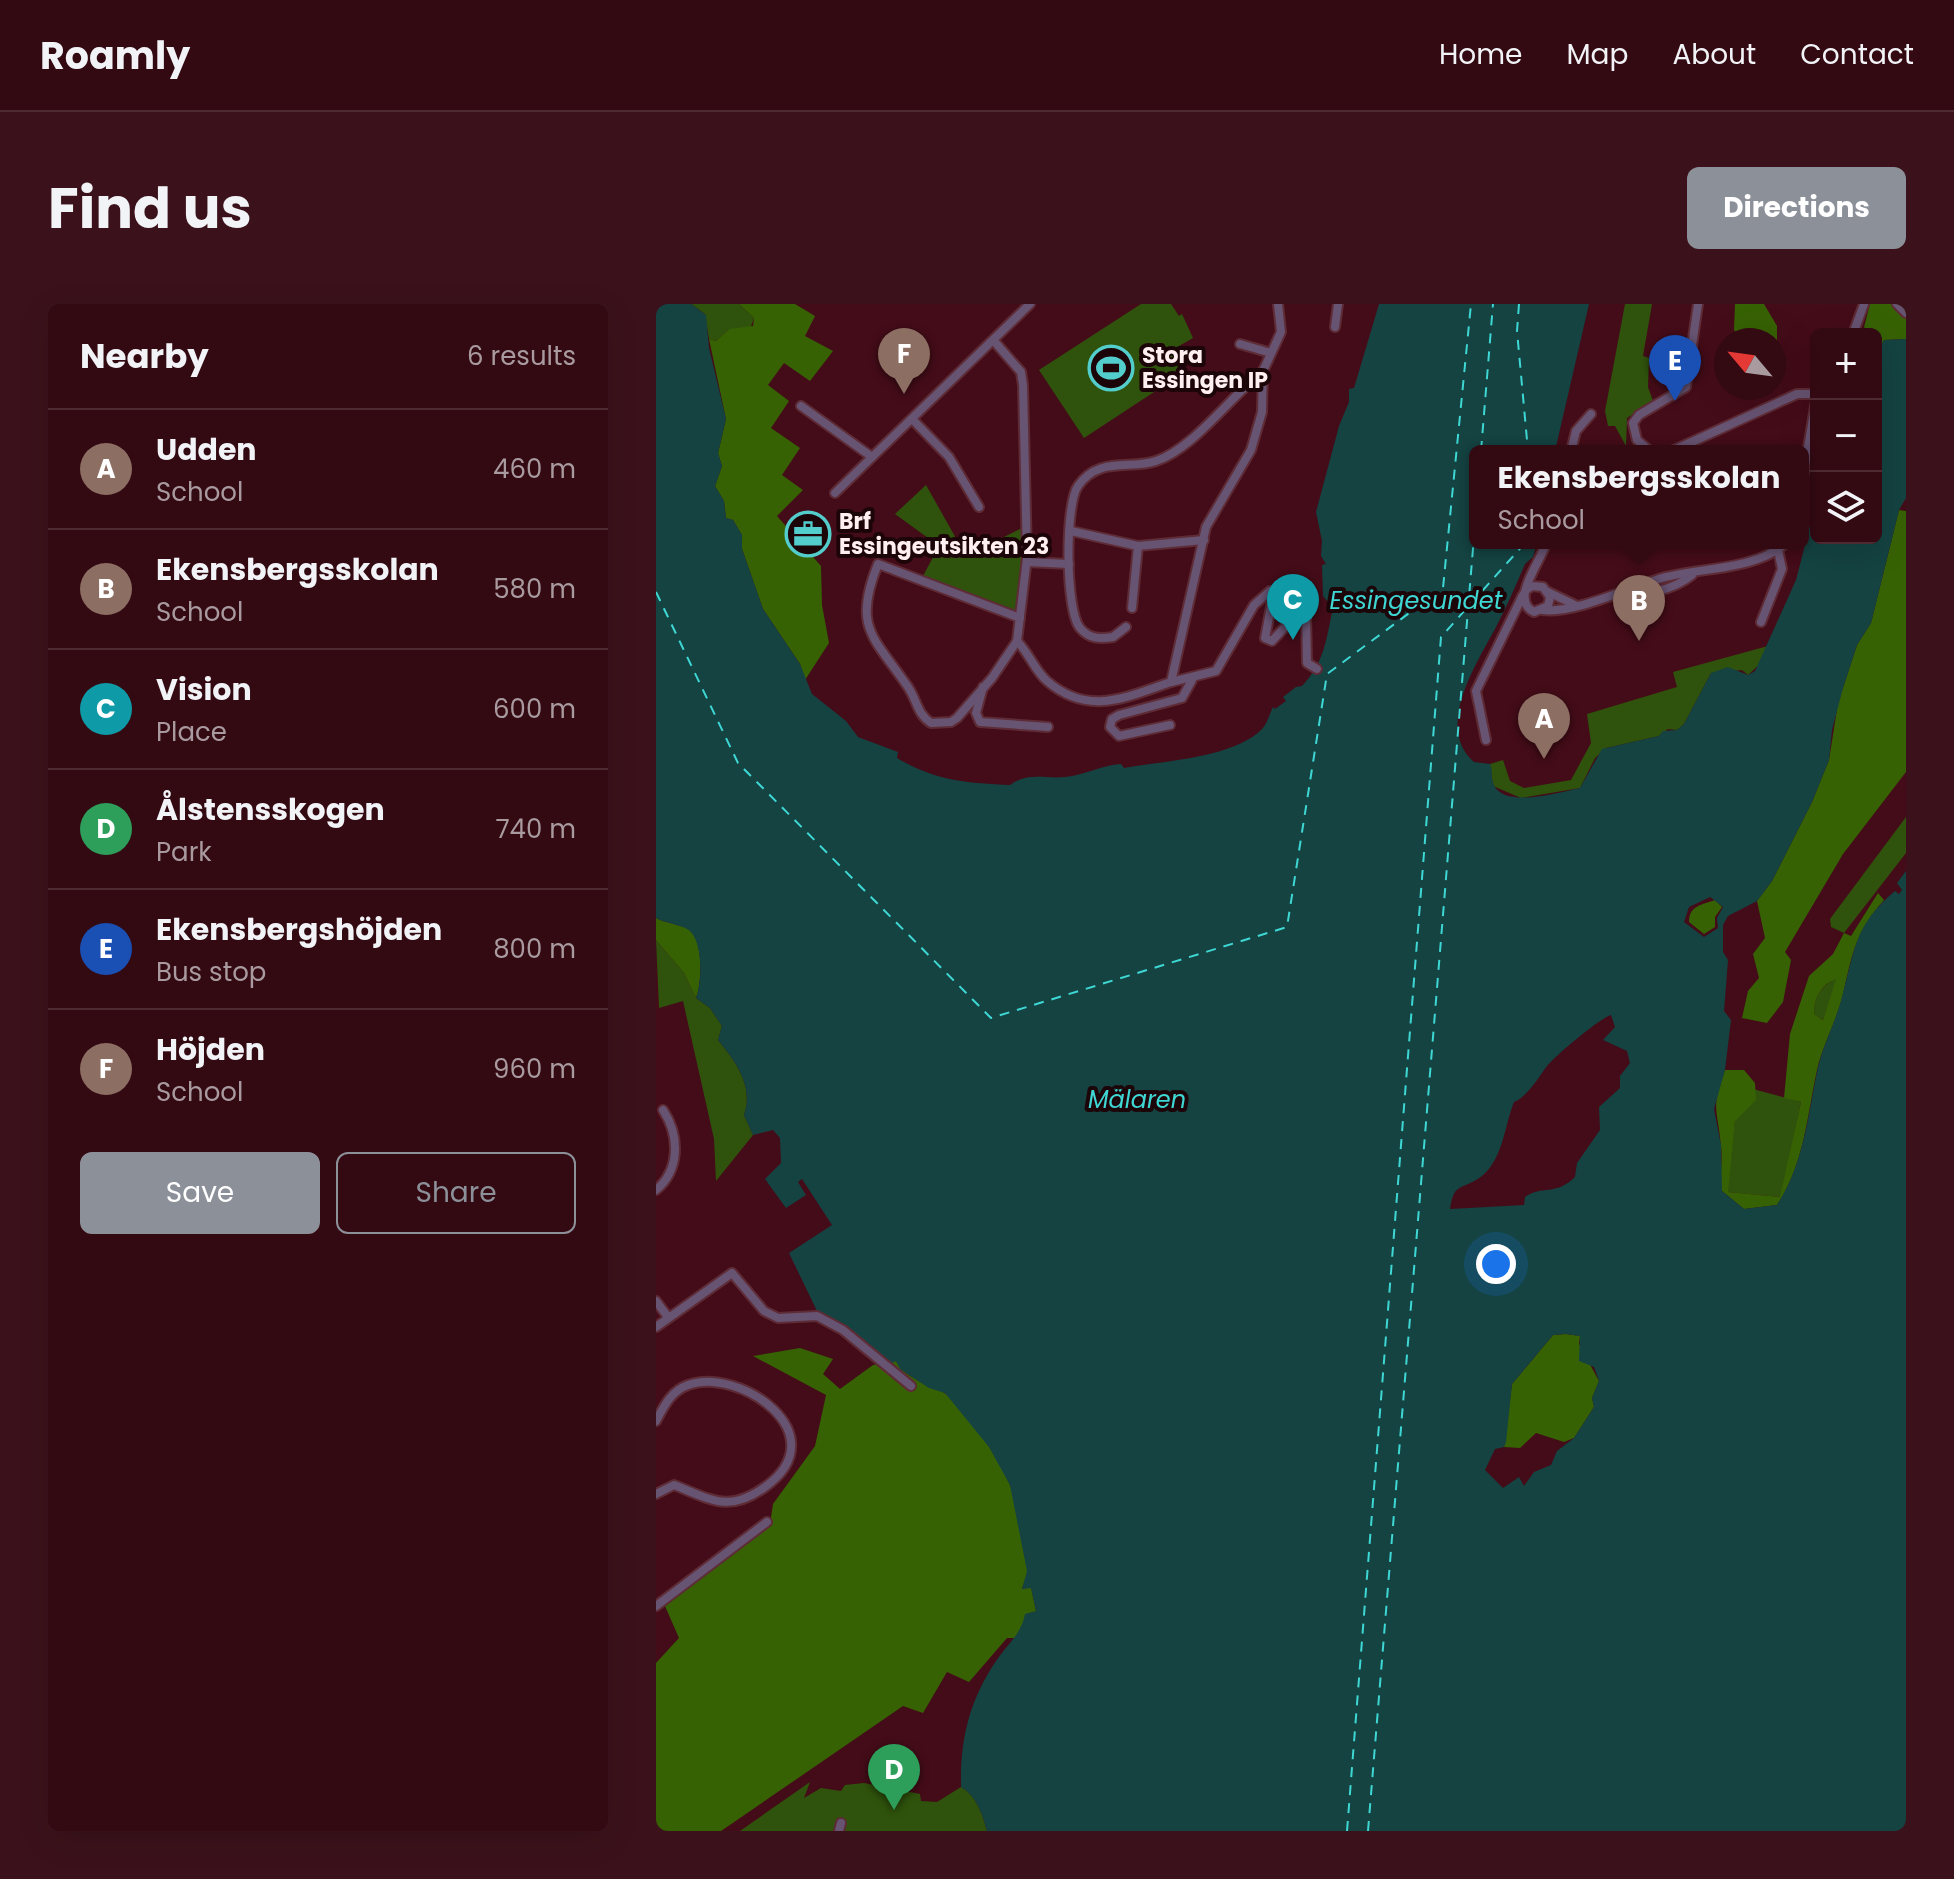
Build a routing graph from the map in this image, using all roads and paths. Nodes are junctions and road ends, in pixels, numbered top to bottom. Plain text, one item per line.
1 (1030, 304) edge
2 (1278, 304) edge
3 (1284, 304) edge
4 (1338, 304) edge
5 (1698, 304) edge
6 (1864, 304) edge
7 (1897, 304) edge
8 (1906, 313) edge
9 (1282, 318) junction
10 (1335, 327) dead end
11 (1855, 328) edge
12 (994, 341) junction
13 (1240, 344) dead end
14 (1271, 353) junction
15 (1263, 371) junction
16 (1810, 394) edge
17 (801, 406) dead end
18 (1591, 414) dead end
19 (912, 419) junction
20 (1572, 445) edge
21 (1643, 445) edge
22 (1685, 445) edge
23 (872, 457) junction
24 (835, 493) dead end
25 (979, 507) dead end
26 (1071, 531) junction
27 (1204, 540) junction
28 (1138, 546) junction
29 (1544, 549) edge
30 (1778, 550) joint
31 (1027, 562) junction
32 (1069, 564) junction
33 (1535, 570) junction
34 (1546, 589) junction
35 (1524, 592) junction
36 (1575, 605) junction
37 (1132, 608) dead end
38 (1543, 610) junction
39 (1530, 611) junction
40 (1512, 615) junction
41 (1020, 618) junction
42 (1761, 622) dead end
43 (1126, 627) dead end
44 (1017, 641) junction
45 (1317, 669) dead end
46 (1192, 680) junction
47 (1171, 682) junction
48 (983, 686) junction
49 (1170, 725) dead end
50 (1048, 727) dead end
51 (1486, 740) dead end
52 (663, 1110) dead end
53 (656, 1190) edge
54 (656, 1301) edge
55 (668, 1317) junction
56 (656, 1327) edge
57 (911, 1386) dead end
58 (656, 1421) edge
59 (656, 1494) edge
60 (767, 1522) dead end
61 (656, 1606) edge

1 - 12 street
2 - 9 street
3 - 9 street
4 - 10 street
5 - 21 street
6 - 11 street
7 - 8 street
9 - 14 street
12 - 19 street
12 - 31 street
13 - 14 street
14 - 15 street
15 - 26 street
15 - 27 street
16 - 22 street
17 - 23 street
18 - 20 street
19 - 23 street
19 - 25 street
23 - 24 street
26 - 28 street
26 - 32 street
27 - 28 street
27 - 47 street
28 - 37 street
29 - 33 street
30 - 36 street
30 - 42 street
31 - 32 street
31 - 41 street
32 - 43 street
33 - 34 street
33 - 35 street
34 - 35 street
34 - 36 street
34 - 38 street
35 - 39 street
35 - 40 street
36 - 38 street
38 - 39 street
39 - 40 street
40 - 51 street
41 - 44 street
41 - 48 street
44 - 47 street
44 - 48 street
45 - 46 street
46 - 47 street
46 - 49 street
48 - 50 street
52 - 53 street
54 - 55 street
55 - 56 street
55 - 57 street
58 - 59 street
60 - 61 street

